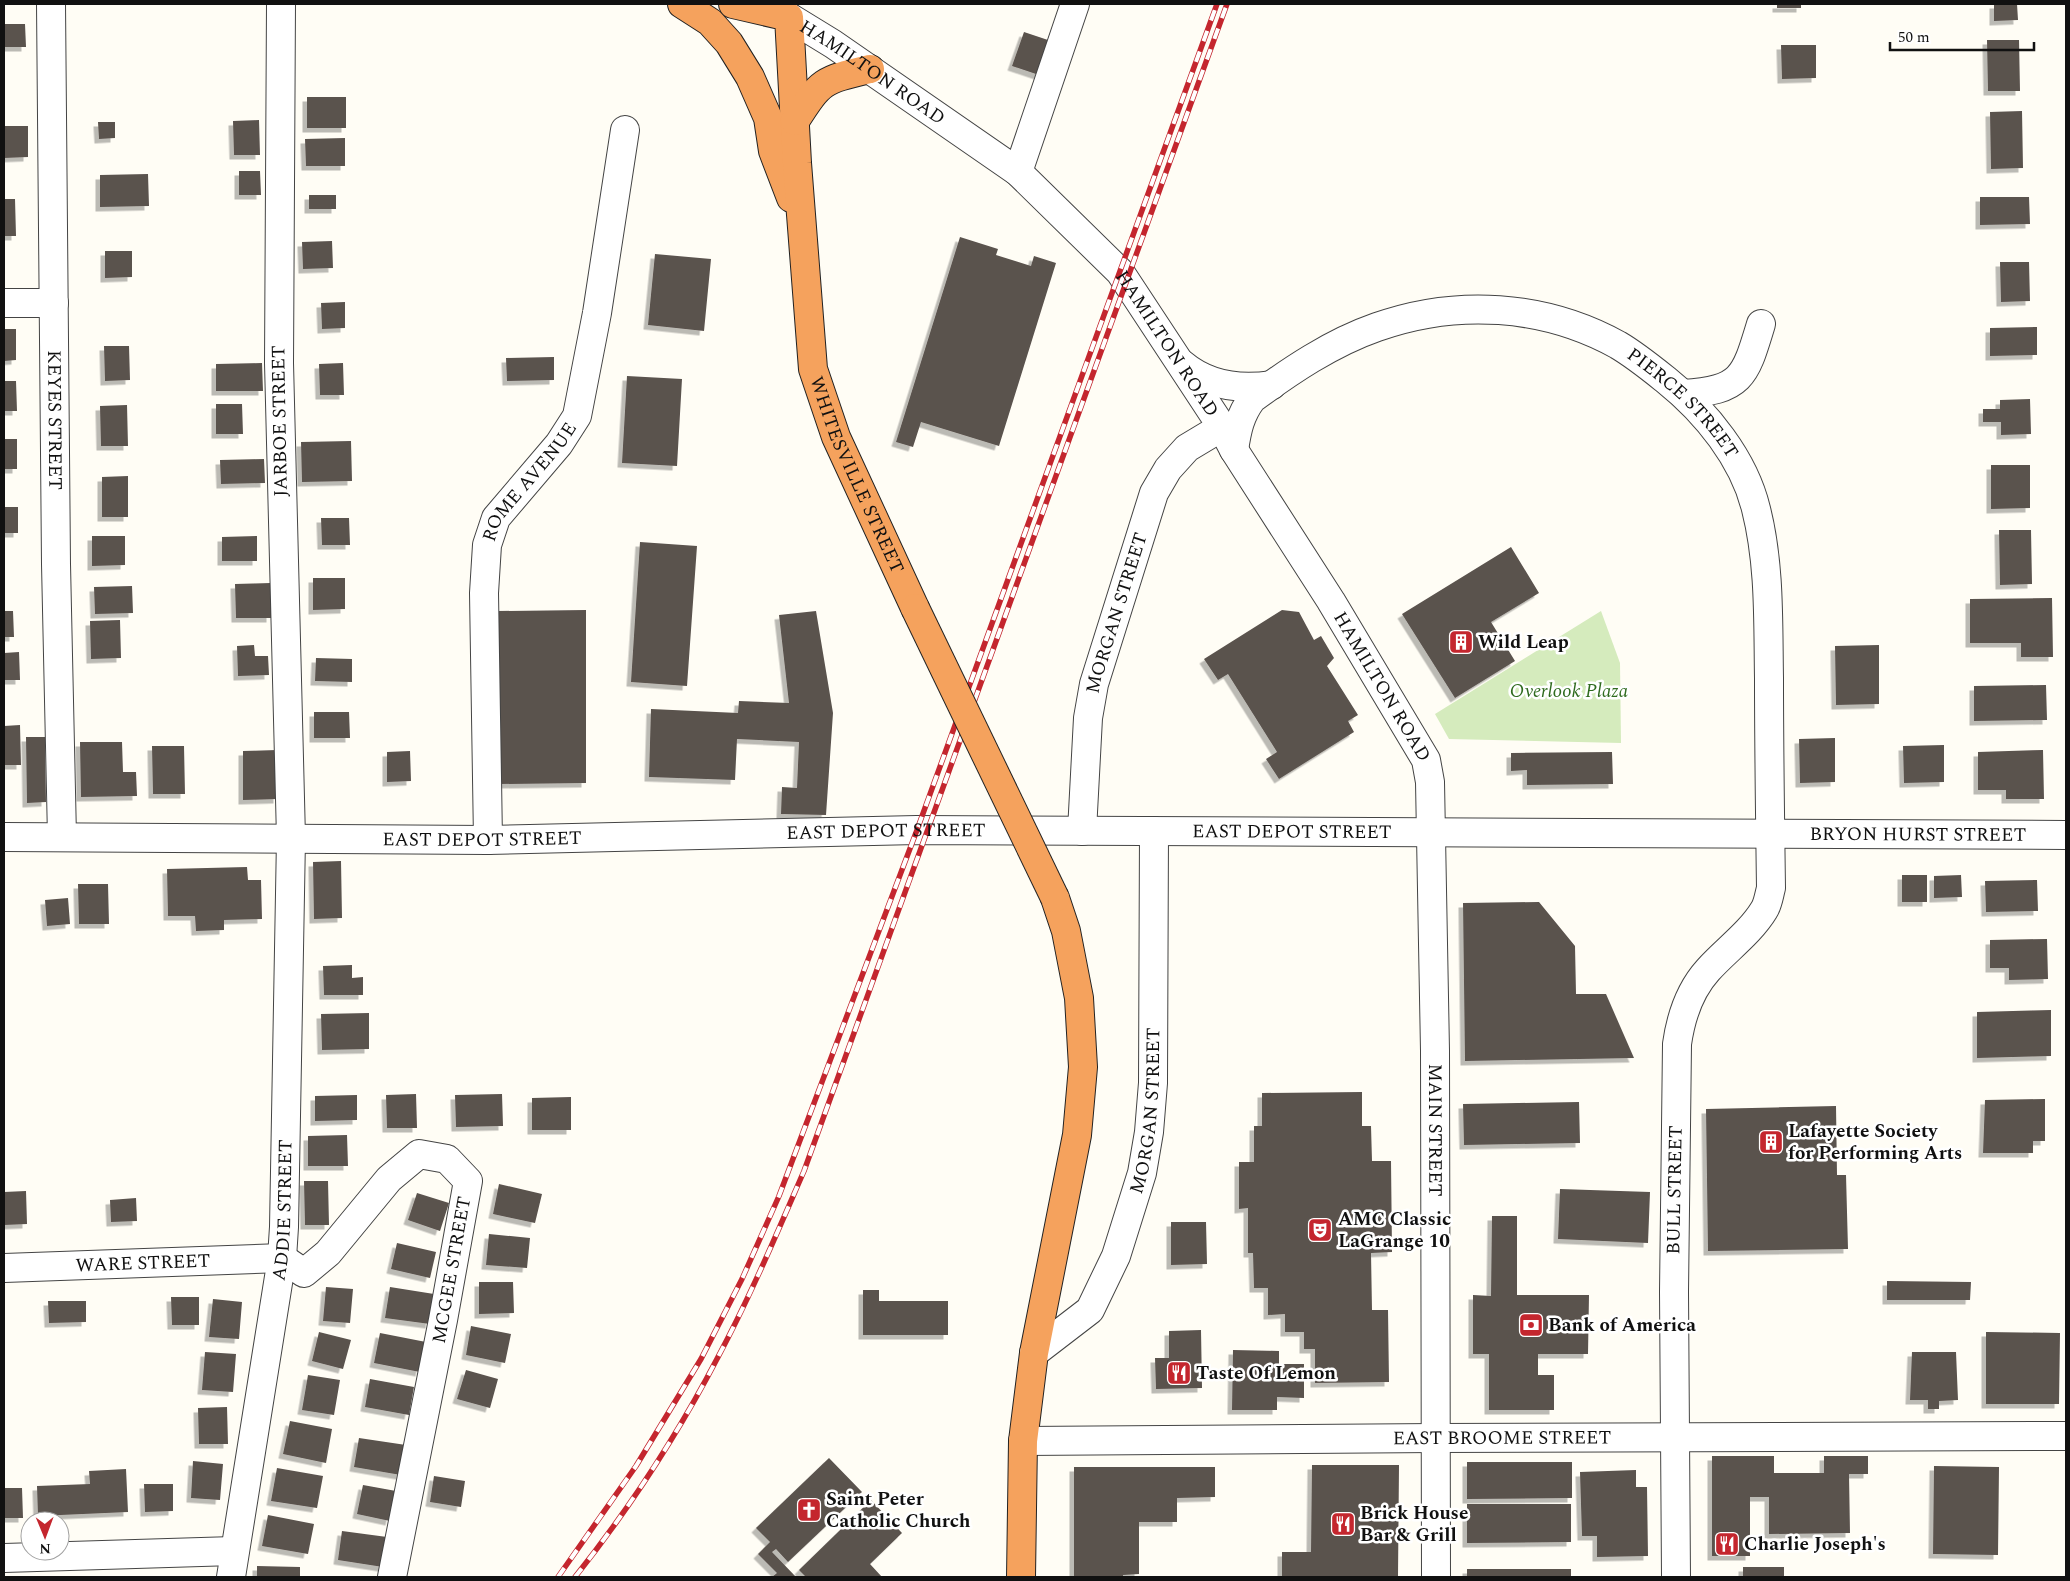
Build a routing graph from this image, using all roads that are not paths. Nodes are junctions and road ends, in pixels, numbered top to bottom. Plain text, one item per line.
1 (51, 4) edge
2 (281, 4) edge
3 (682, 4) edge
4 (733, 4) edge
5 (1075, 4) edge
6 (790, 17) junction
7 (870, 70) junction
8 (795, 121) junction
9 (625, 130) dead end
10 (1018, 172) junction
11 (801, 225) junction
12 (4, 303) edge
13 (54, 303) junction
14 (1761, 324) dead end
15 (1177, 360) junction
16 (1272, 385) junction
17 (1683, 394) junction
18 (1228, 438) junction
19 (1082, 831) junction
20 (1154, 831) junction
21 (1431, 832) junction
22 (1770, 834) junction
23 (2066, 835) edge
24 (4, 837) edge
25 (62, 837) junction
26 (291, 838) junction
27 (488, 840) junction
28 (282, 1258) junction
29 (4, 1268) edge
30 (1034, 1353) junction
31 (2066, 1436) edge
32 (1436, 1438) junction
33 (1675, 1438) junction
34 (1023, 1441) junction
35 (234, 1551) junction
36 (4, 1558) edge
37 (231, 1577) edge
38 (392, 1577) edge
39 (1020, 1577) edge
40 (1436, 1577) edge
41 (1676, 1577) edge

1 - 13 street, KEYES STREET
2 - 26 street, JARBOE STREET
3 - 11 highway
4 - 6 highway, HAMILTON ROAD
5 - 10 street
6 - 7 street, HAMILTON ROAD
6 - 8 highway, WHITESVILLE STREET
7 - 8 highway
7 - 10 street, HAMILTON ROAD
8 - 11 highway, WHITESVILLE STREET
9 - 27 street, ROME AVENUE
10 - 15 street, HAMILTON ROAD
11 - 30 highway, WHITESVILLE STREET, bridge
12 - 13 street
13 - 25 street, KEYES STREET
14 - 17 street
15 - 16 street
15 - 18 street, HAMILTON ROAD
16 - 17 street, PIERCE STREET
16 - 18 street, PIERCE STREET
17 - 22 street, PIERCE STREET
18 - 19 street, MORGAN STREET
18 - 21 street, HAMILTON ROAD
19 - 20 street, EAST DEPOT STREET
19 - 27 street, EAST DEPOT STREET
20 - 21 street, EAST DEPOT STREET
20 - 30 street, MORGAN STREET
21 - 22 street, EAST DEPOT STREET
21 - 32 street, MAIN STREET
22 - 23 street, BRYON HURST STREET
22 - 33 street, BULL STREET
24 - 25 street, EAST DEPOT STREET
25 - 26 street, EAST DEPOT STREET
26 - 27 street, EAST DEPOT STREET
26 - 28 street, ADDIE STREET
28 - 29 street, WARE STREET
28 - 35 street, ADDIE STREET
28 - 38 street, MCGEE STREET
30 - 34 highway
31 - 33 street, EAST BROOME STREET
32 - 33 street, EAST BROOME STREET
32 - 34 street, EAST BROOME STREET
32 - 40 street, MAIN STREET
33 - 41 street, BULL STREET
34 - 39 highway
35 - 36 street
35 - 37 street, ADDIE STREET

